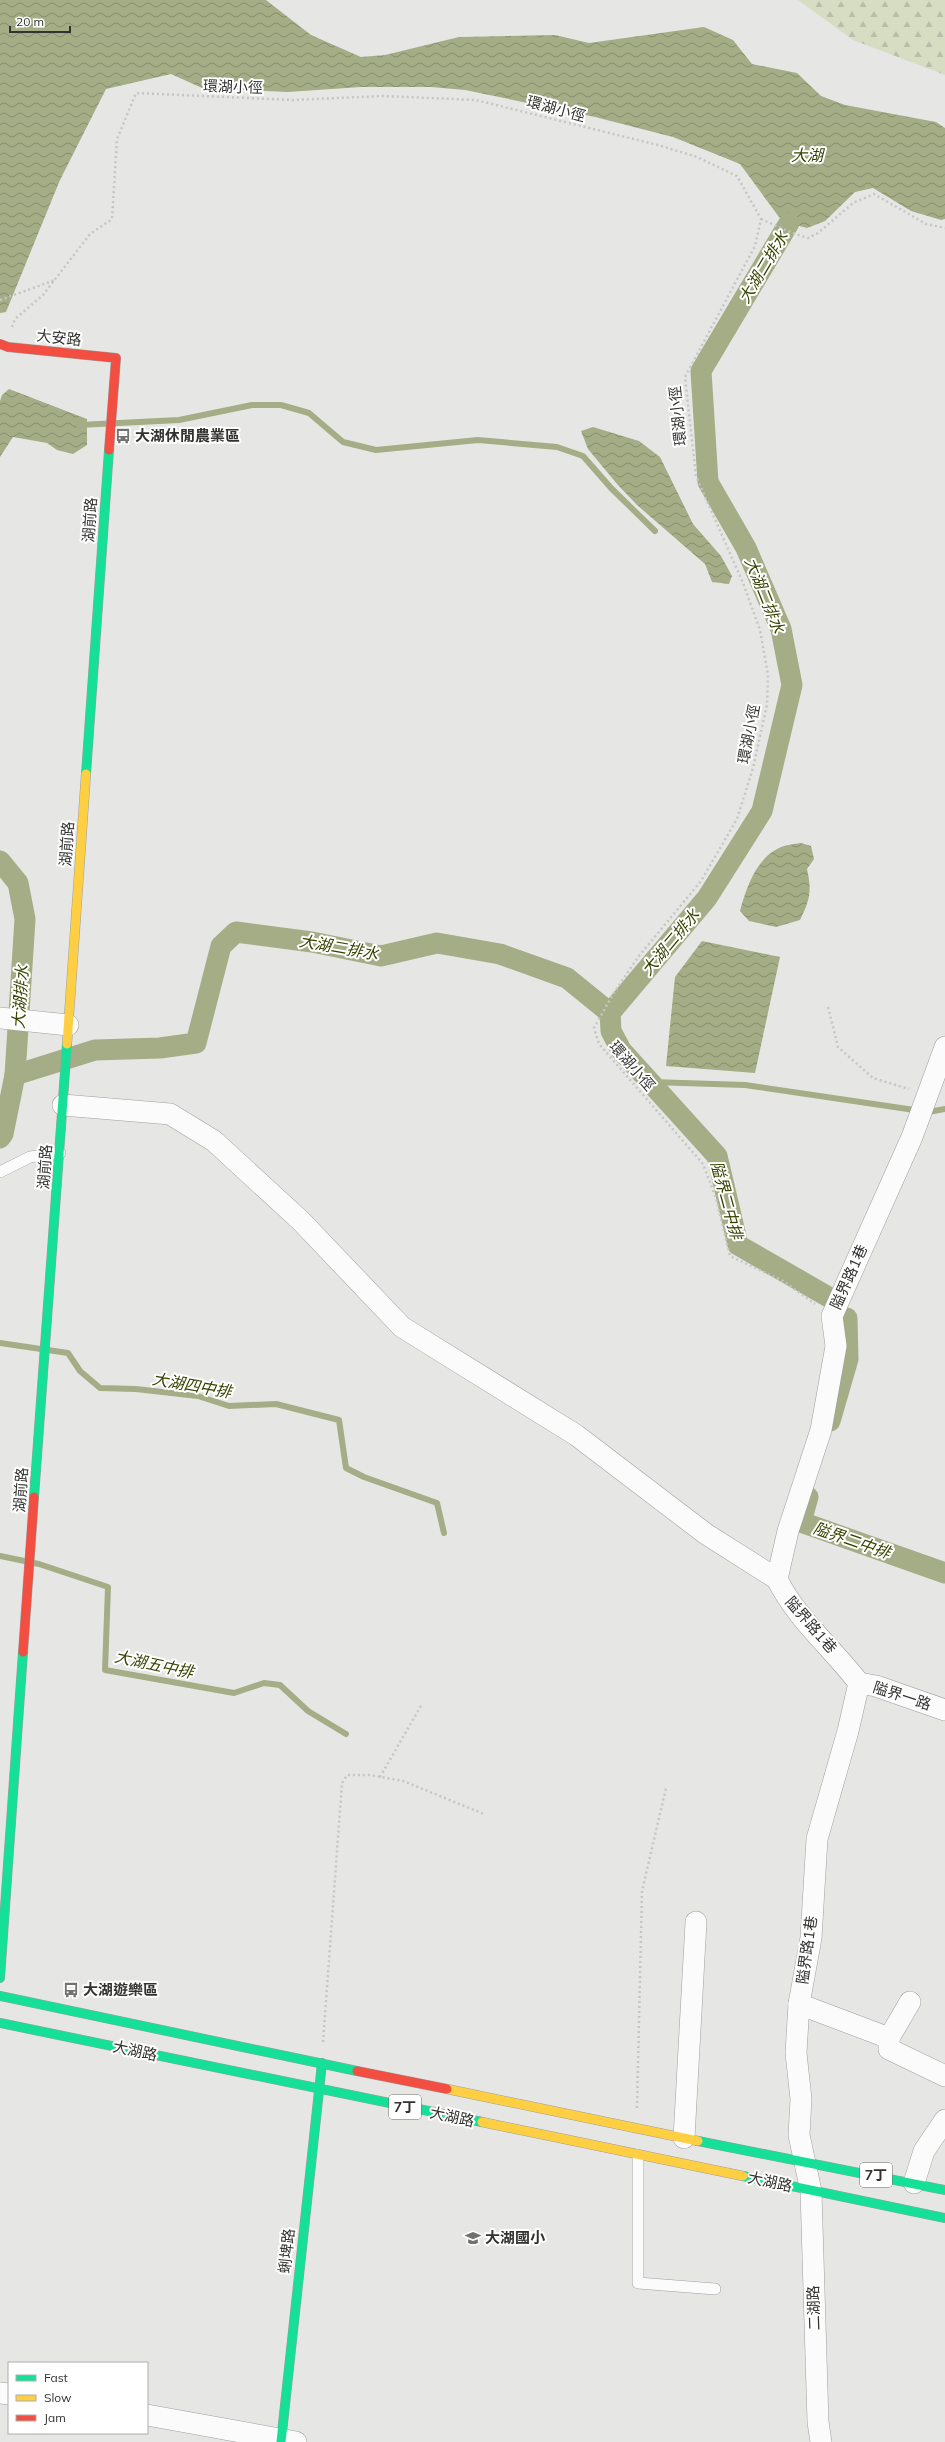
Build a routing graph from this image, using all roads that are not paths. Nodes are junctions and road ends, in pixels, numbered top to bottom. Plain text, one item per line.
1 (4, 345) edge
2 (116, 358) joint
3 (0, 1018) edge
4 (68, 1025) junction
5 (945, 1047) edge
6 (63, 1105) junction
7 (60, 1153) junction
8 (0, 1172) edge
9 (777, 1579) junction
10 (859, 1683) junction
11 (945, 1710) edge
12 (696, 1922) dead end
13 (0, 1978) edge
14 (0, 1996) edge
15 (910, 2002) dead end
16 (799, 2004) junction
17 (0, 2023) edge
18 (889, 2038) junction
19 (322, 2063) junction
20 (945, 2076) edge
21 (318, 2090) junction
22 (945, 2120) edge
23 (684, 2138) junction
24 (638, 2155) junction
25 (808, 2175) junction
26 (914, 2183) junction
27 (945, 2190) edge
28 (945, 2218) edge
29 (715, 2289) dead end
30 (148, 2415) edge
31 (286, 2441) edge
32 (822, 2442) edge

1 - 2 street, 大安路
2 - 4 street, 湖前路
3 - 4 street
4 - 6 street, 湖前路
5 - 9 street, 隘界路1巷
6 - 7 street, 湖前路
6 - 9 street
7 - 8 lane
7 - 13 street, 湖前路
9 - 10 street, 隘界路1巷
10 - 11 street, 隘界一路
10 - 16 street, 隘界路1巷
12 - 23 street
14 - 19 street, 大湖路 / 7丁
15 - 18 street
16 - 18 street
16 - 25 street, 隘界路1巷
17 - 21 street, 大湖路 / 7丁
18 - 20 street
19 - 21 street, 蜊埤路
19 - 23 street, 大湖路 / 7丁
21 - 24 street, 大湖路 / 7丁
21 - 31 street, 蜊埤路
22 - 26 street
23 - 25 street, 大湖路 / 7丁
24 - 25 street, 大湖路 / 7丁
24 - 29 lane
25 - 26 street, 7丁
25 - 28 street, 7丁
25 - 32 street, 二湖路
26 - 27 street, 7丁
30 - 31 street

